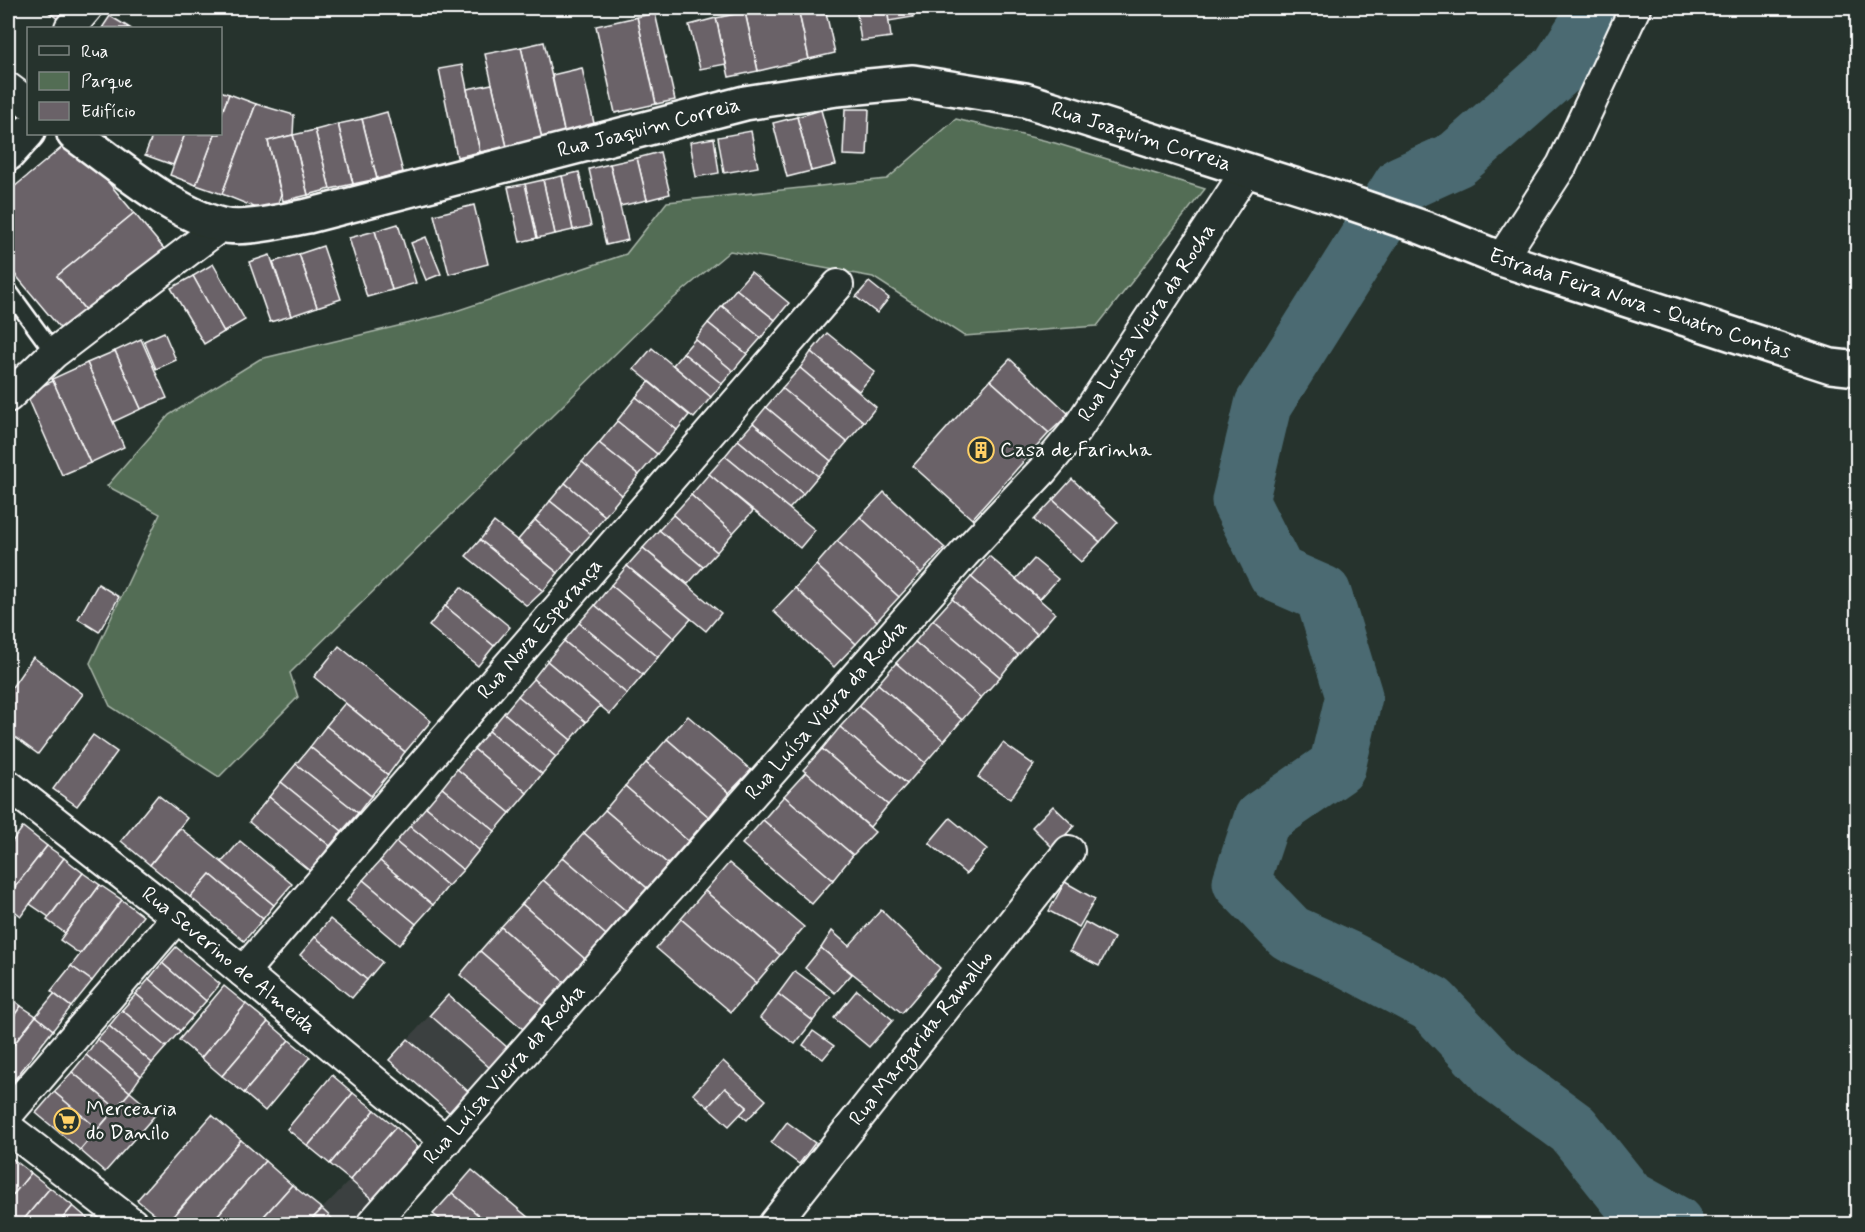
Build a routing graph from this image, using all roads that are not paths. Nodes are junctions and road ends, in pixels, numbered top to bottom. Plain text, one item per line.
1 (87, 8) edge
2 (1635, 8) edge
3 (71, 27) edge
4 (27, 133) edge
5 (75, 135) edge
6 (8, 154) edge
7 (1247, 170) junction
8 (1351, 203) joint
9 (222, 225) junction
10 (1502, 259) junction
11 (838, 285) dead end
12 (8, 290) edge
13 (54, 353) junction
14 (1857, 369) edge
15 (8, 397) edge
16 (8, 785) edge
17 (1069, 851) dead end
18 (177, 917) junction
19 (243, 972) junction
20 (8, 1114) edge
21 (8, 1128) edge
22 (446, 1142) junction
23 (133, 1224) edge
24 (372, 1224) edge
25 (774, 1224) edge

1 - 3 street
2 - 10 street
4 - 6 street
5 - 9 street, Rua Joaquim Correia
7 - 8 street, Rua Joaquim Correia
7 - 9 street, Rua Joaquim Correia
7 - 22 street, Rua Luísa Vieira da Rocha
8 - 10 street, Estrada Feira Nova - Quatro Contas
9 - 13 street
10 - 14 street, Estrada Feira Nova - Quatro Contas
11 - 19 street, Rua Nova Esperança
12 - 13 lane
13 - 15 street
16 - 18 street, Rua Severino de Almeida
17 - 25 street, Rua Margarida Ramalho
18 - 19 street, Rua Severino de Almeida
18 - 20 street
19 - 22 street, Rua Severino de Almeida
21 - 23 street
22 - 24 street, Rua Luísa Vieira da Rocha

